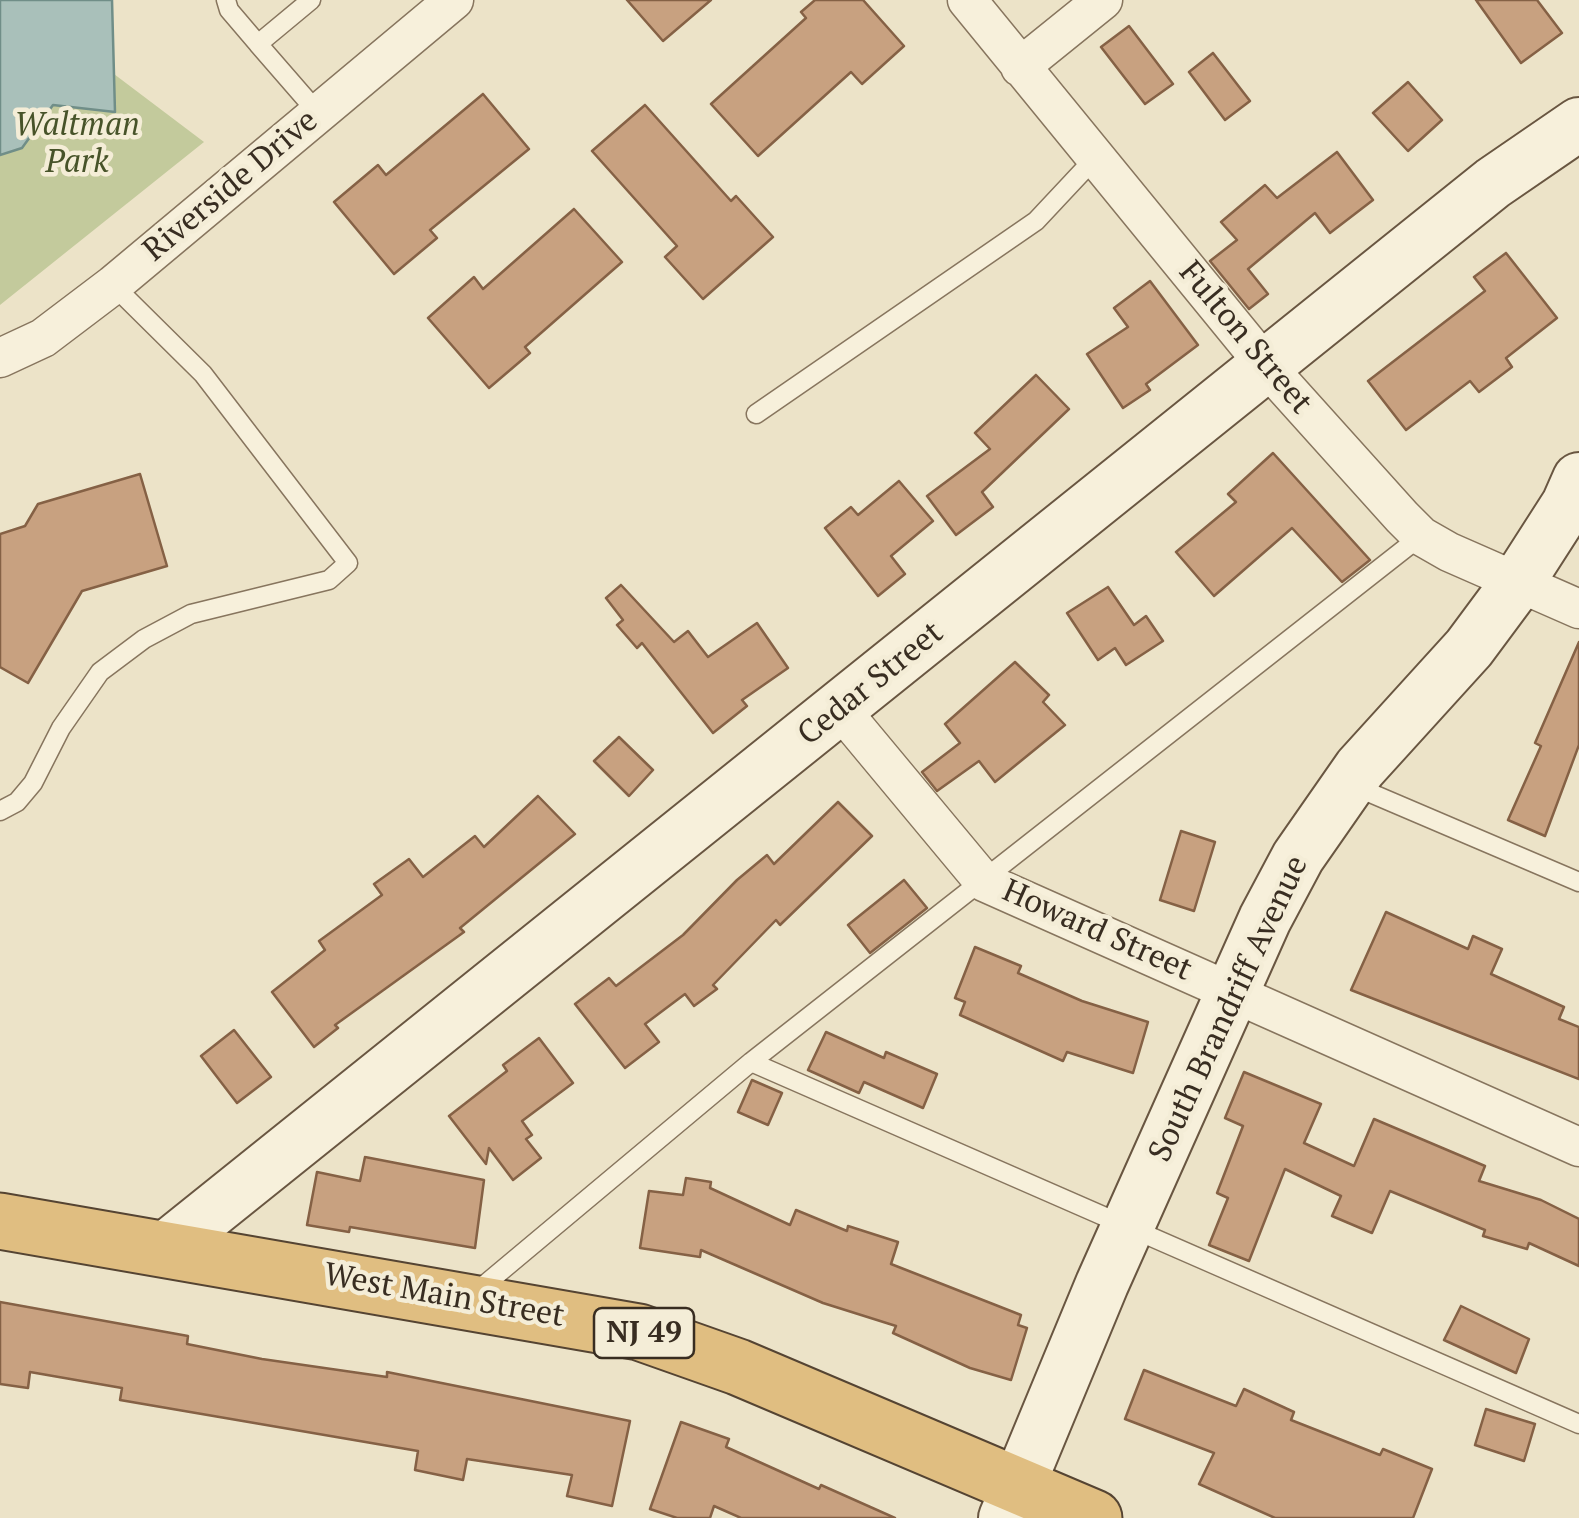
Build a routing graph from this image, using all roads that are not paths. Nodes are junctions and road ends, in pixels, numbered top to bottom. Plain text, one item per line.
1 (226, 0) edge
2 (311, 0) edge
3 (454, 0) edge
4 (966, 0) edge
5 (1103, 0) edge
6 (258, 44) junction
7 (1020, 67) junction
8 (318, 113) junction
9 (1579, 124) edge
10 (1094, 158) junction
11 (113, 285) junction
12 (0, 358) edge
13 (1267, 367) junction
14 (756, 414) dead end
15 (1579, 479) edge
16 (1421, 536) junction
17 (1518, 582) junction
18 (1579, 609) edge
19 (840, 709) junction
20 (1348, 784) junction
21 (0, 811) edge
22 (984, 882) junction
23 (1579, 882) edge
24 (1233, 991) junction
25 (751, 1062) junction
26 (1579, 1147) edge
27 (0, 1221) edge
28 (1129, 1225) junction
29 (166, 1248) junction
30 (468, 1299) junction
31 (1579, 1424) edge
32 (1012, 1501) edge
33 (1094, 1518) edge

1 - 6 lane
2 - 6 lane
3 - 8 street, Riverside Drive
4 - 7 street, Fulton Street
5 - 7 street
6 - 8 lane
7 - 10 street, Fulton Street
8 - 11 street, Riverside Drive
9 - 13 main road, Cedar Street
10 - 13 street, Fulton Street
10 - 14 lane
11 - 12 street, Riverside Drive
11 - 21 lane
13 - 16 street, Fulton Street
13 - 19 main road, Cedar Street
15 - 17 main road, South Brandriff Avenue
16 - 17 street, Fulton Street
16 - 22 lane
17 - 18 street, Fulton Street
17 - 20 main road, South Brandriff Avenue
19 - 22 street, Howard Street
19 - 29 main road, Cedar Street
20 - 23 lane
20 - 24 main road, South Brandriff Avenue
22 - 24 street, Howard Street
22 - 25 lane
24 - 26 street, Howard Street
24 - 28 main road, South Brandriff Avenue
25 - 28 lane
25 - 30 lane
27 - 29 highway, West Main Street / NJ 49
28 - 31 lane
28 - 32 main road, South Brandriff Avenue
29 - 30 highway, West Main Street / NJ 49
30 - 32 highway, West Main Street / NJ 49
32 - 33 highway, West Main Street / NJ 49

